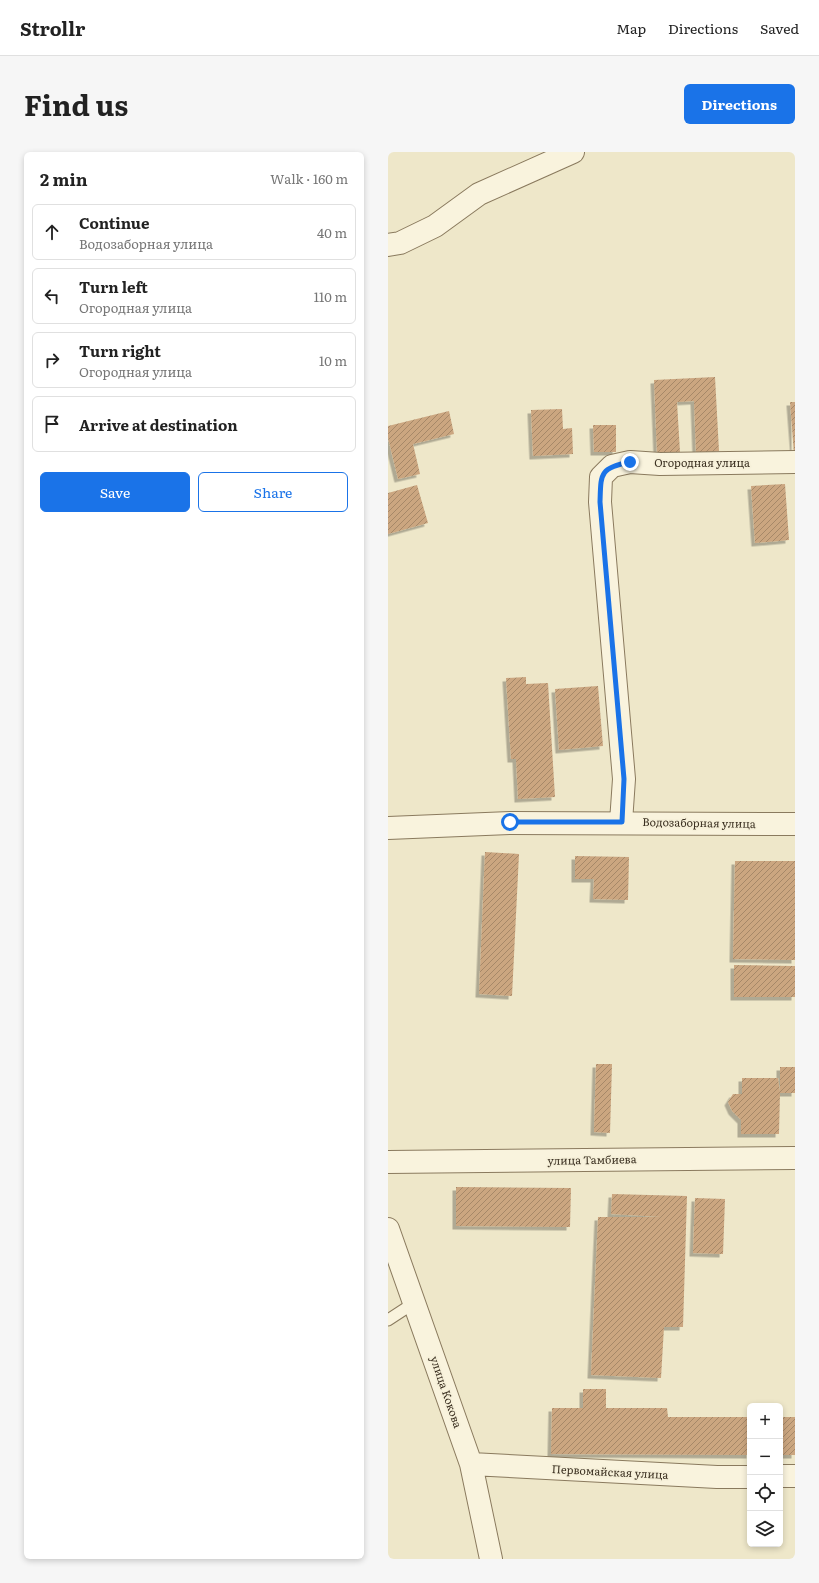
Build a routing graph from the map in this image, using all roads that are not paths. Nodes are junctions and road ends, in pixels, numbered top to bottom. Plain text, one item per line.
1 (572, 152) edge
2 (388, 245) edge
3 (795, 462) edge
4 (622, 822) junction
5 (795, 824) edge
6 (388, 828) edge
7 (795, 1158) edge
8 (388, 1162) edge
9 (388, 1229) edge
10 (414, 1303) junction
11 (388, 1320) edge
12 (471, 1464) junction
13 (783, 1476) edge
14 (795, 1476) edge
15 (747, 1477) edge
16 (491, 1559) edge

1 - 2 street
3 - 4 street, Огородная улица
4 - 5 street, Водозаборная улица
4 - 6 street, Водозаборная улица
7 - 8 street, улица Тамбиева
9 - 10 street, улица Кокова
10 - 11 lane
10 - 12 street, улица Кокова
12 - 15 street, Первомайская улица
12 - 16 street, улица Кокова
13 - 14 street

